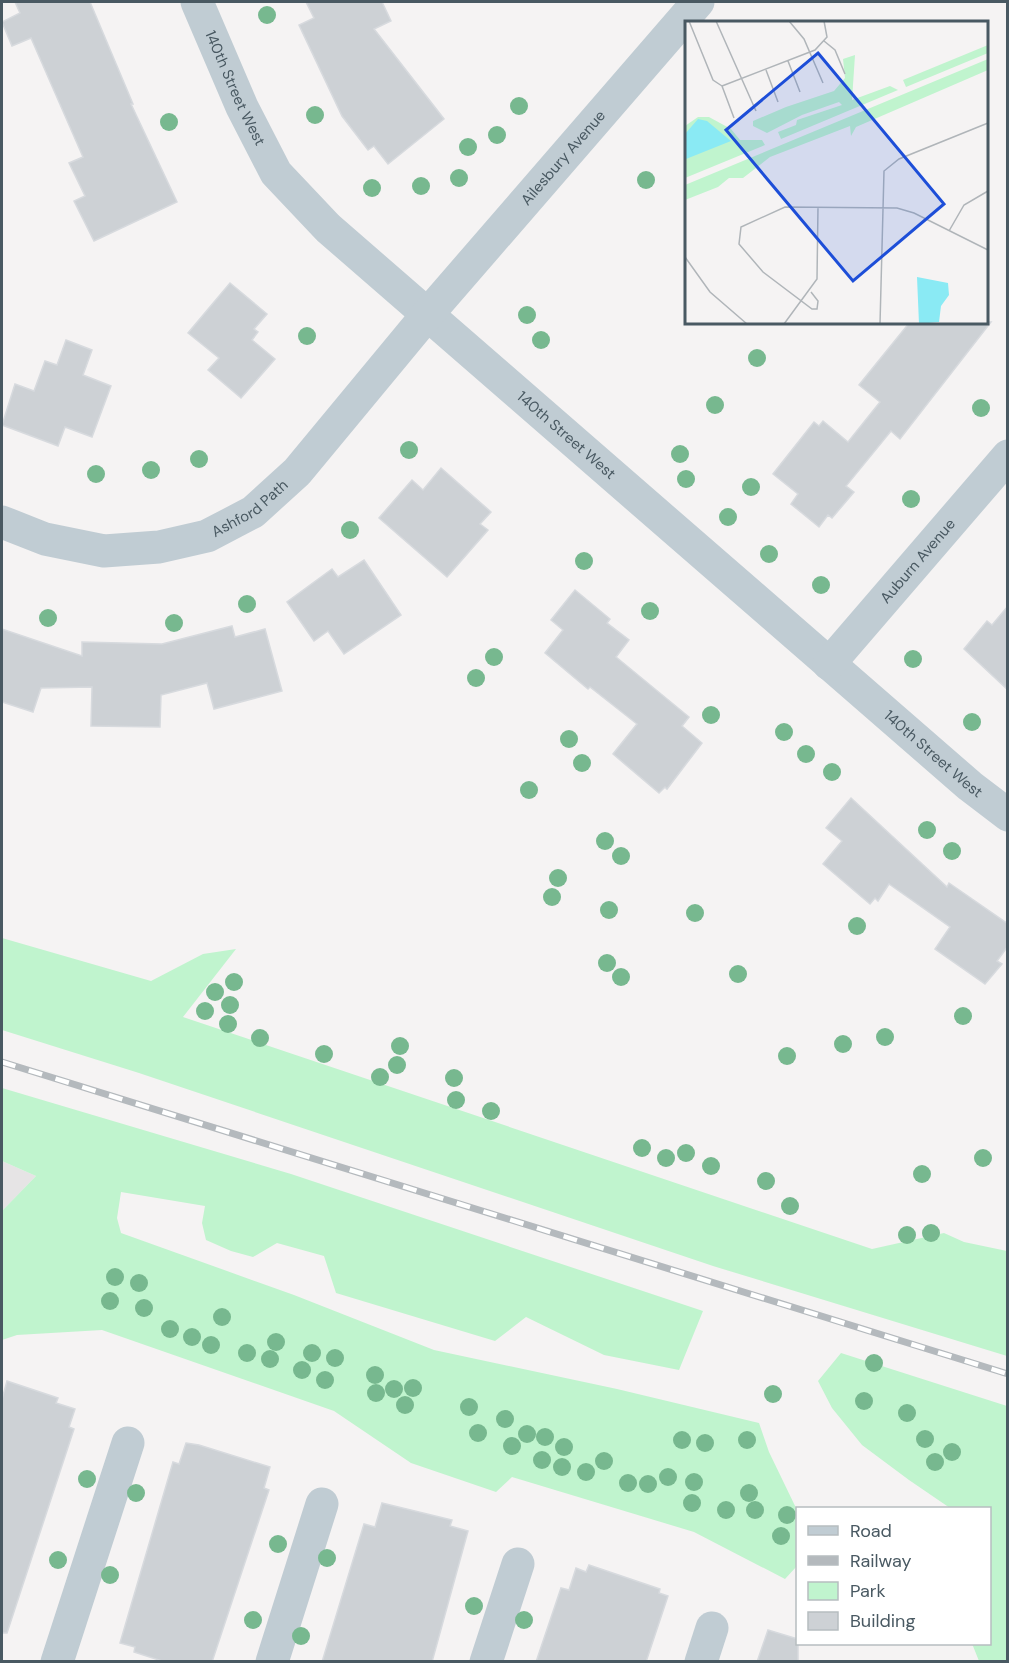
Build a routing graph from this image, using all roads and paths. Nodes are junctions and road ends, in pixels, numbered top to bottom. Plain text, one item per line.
1 (196, 2) edge
2 (698, 2) edge
3 (427, 315) junction
4 (1008, 456) edge
5 (2, 522) edge
6 (829, 664) junction
7 (1008, 815) edge
8 (128, 1443) dead end
9 (322, 1504) dead end
10 (518, 1564) dead end
11 (712, 1628) dead end
12 (57, 1662) edge
13 (272, 1662) edge
14 (486, 1662) edge
15 (701, 1662) edge

1 - 3 street, 140th Street West
2 - 3 street, Ailesbury Avenue
3 - 5 street, Ashford Path
3 - 6 street, 140th Street West
4 - 6 street, Auburn Avenue
6 - 7 street, 140th Street West
8 - 12 street
9 - 13 street
10 - 14 street
11 - 15 street

